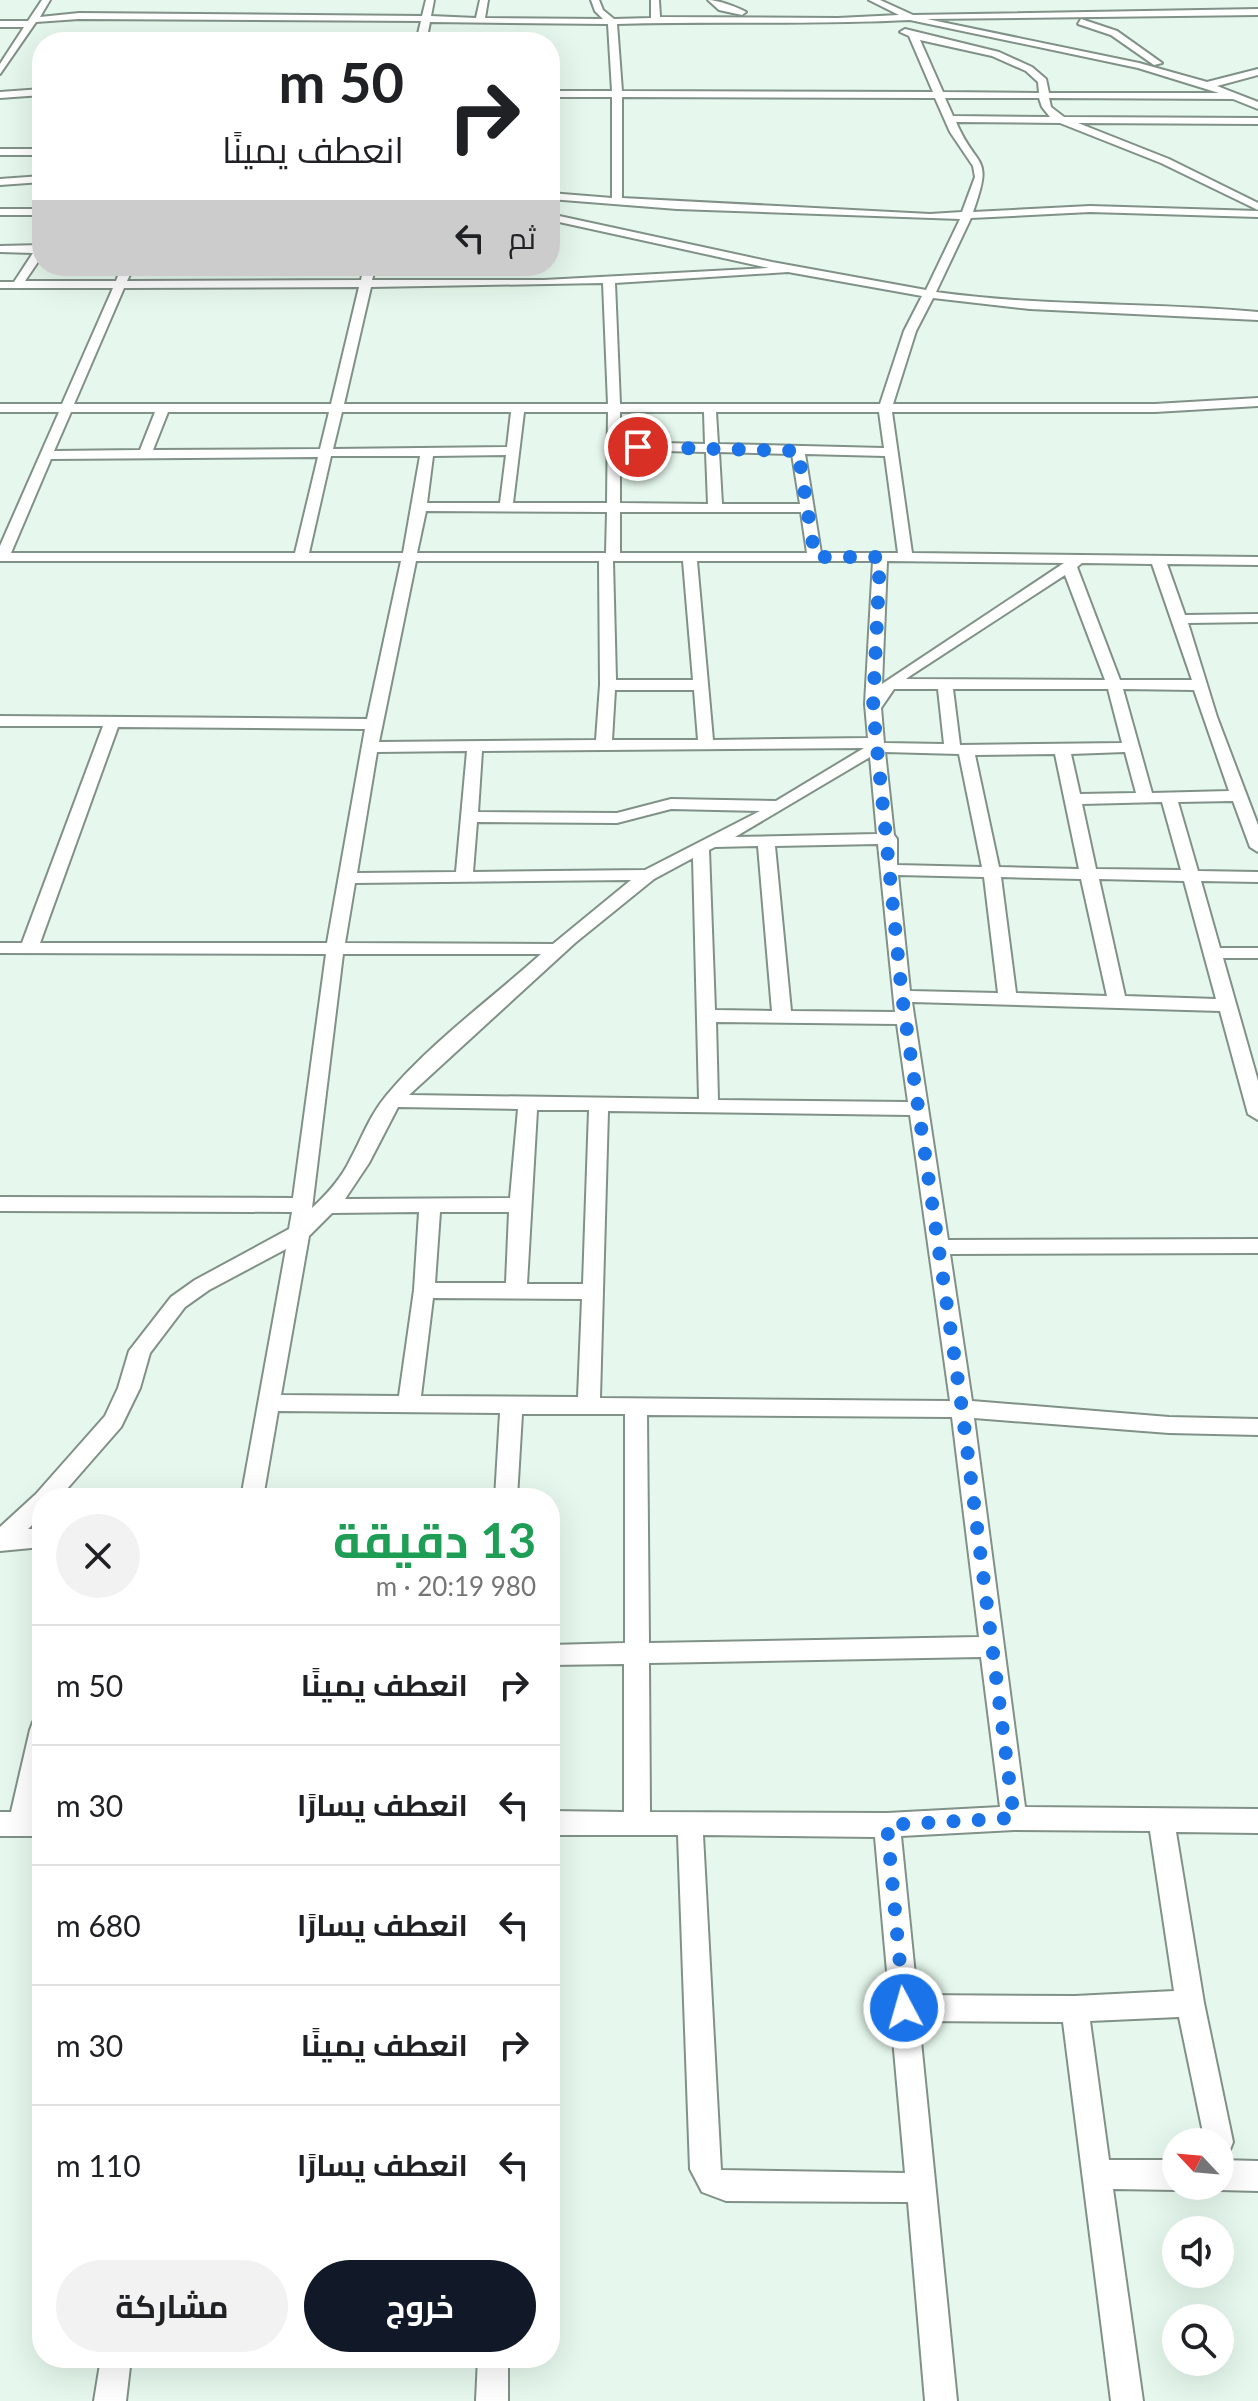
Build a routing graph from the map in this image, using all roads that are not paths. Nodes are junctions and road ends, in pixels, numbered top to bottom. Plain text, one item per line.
1 (46, 0) edge
2 (430, 0) edge
3 (484, 0) edge
4 (595, 0) edge
5 (655, 0) edge
6 (712, 0) edge
7 (873, 0) edge
8 (976, 0) edge
9 (1036, 0) edge
10 (1221, 0) edge
11 (915, 5) dead end
12 (1255, 7) edge
13 (980, 15) junction
14 (1043, 16) junction
15 (1065, 16) junction
16 (774, 17) junction
17 (917, 18) junction
18 (426, 19) junction
19 (895, 19) junction
20 (656, 20) junction
21 (31, 22) junction
22 (480, 22) junction
23 (612, 22) junction
24 (0, 24) edge
25 (423, 32) edge
26 (913, 35) junction
27 (0, 70) edge
28 (1258, 72) edge
29 (1178, 75) junction
30 (1208, 85) junction
31 (29, 93) junction
32 (32, 93) edge
33 (937, 93) junction
34 (32, 94) edge
35 (560, 94) edge
36 (617, 94) junction
37 (1042, 94) junction
38 (0, 95) edge
39 (1178, 95) junction
40 (1237, 96) junction
41 (1258, 106) edge
42 (949, 119) junction
43 (1062, 120) junction
44 (1189, 120) junction
45 (1258, 121) edge
46 (0, 152) edge
47 (32, 152) edge
48 (32, 180) edge
49 (0, 182) edge
50 (560, 197) edge
51 (617, 202) junction
52 (1258, 207) edge
53 (0, 212) edge
54 (32, 212) edge
55 (1258, 214) edge
56 (964, 215) junction
57 (560, 219) edge
58 (0, 249) edge
59 (32, 250) edge
60 (32, 264) edge
61 (783, 271) junction
62 (123, 276) edge
63 (368, 276) edge
64 (609, 280) junction
65 (120, 283) junction
66 (366, 283) junction
67 (0, 285) edge
68 (17, 285) junction
69 (927, 294) junction
70 (1258, 316) edge
71 (1258, 402) edge
72 (338, 407) junction
73 (0, 408) edge
74 (163, 408) junction
75 (518, 408) junction
76 (614, 408) junction
77 (66, 409) junction
78 (710, 409) junction
79 (885, 409) junction
80 (614, 446) junction
81 (711, 449) junction
82 (328, 450) junction
83 (427, 450) junction
84 (510, 451) junction
85 (798, 451) junction
86 (891, 452) junction
87 (46, 455) junction
88 (145, 455) junction
89 (420, 507) junction
90 (506, 507) junction
91 (613, 508) junction
92 (715, 508) junction
93 (807, 508) junction
94 (1, 557) edge
95 (301, 557) junction
96 (609, 557) junction
97 (690, 557) junction
98 (815, 557) junction
99 (880, 557) junction
100 (906, 557) junction
101 (407, 558) junction
102 (1158, 560) junction
103 (1258, 561) edge
104 (1073, 563) junction
105 (1258, 618) edge
106 (1179, 619) junction
107 (891, 684) junction
108 (945, 684) junction
109 (1114, 684) junction
110 (608, 685) junction
111 (700, 685) junction
112 (1200, 685) junction
113 (873, 708) junction
114 (0, 721) edge
115 (112, 722) junction
116 (374, 724) junction
117 (604, 744) junction
118 (706, 744) junction
119 (876, 745) junction
120 (475, 746) junction
121 (370, 747) junction
122 (1130, 747) junction
123 (960, 750) junction
124 (1062, 751) junction
125 (1240, 796) junction
126 (1075, 799) junction
127 (1146, 799) junction
128 (1169, 799) junction
129 (779, 806) junction
130 (469, 817) junction
131 (889, 839) junction
132 (766, 841) junction
133 (704, 844) junction
134 (1258, 847) edge
135 (891, 870) junction
136 (992, 872) junction
137 (1089, 874) junction
138 (648, 875) junction
139 (464, 877) junction
140 (1191, 877) junction
141 (1258, 877) edge
142 (348, 878) junction
143 (0, 948) edge
144 (29, 948) junction
145 (335, 949) junction
146 (558, 949) junction
147 (1212, 953) junction
148 (1258, 953) edge
149 (902, 996) junction
150 (1008, 999) junction
151 (1117, 1002) junction
152 (1227, 1005) junction
153 (706, 1016) junction
154 (782, 1017) junction
155 (906, 1018) junction
156 (392, 1101) junction
157 (528, 1103) junction
158 (599, 1103) junction
159 (709, 1105) junction
160 (919, 1109) junction
161 (1258, 1114) edge
162 (0, 1204) edge
163 (302, 1205) junction
164 (519, 1205) junction
165 (327, 1206) junction
166 (430, 1206) junction
167 (299, 1233) junction
168 (1258, 1246) edge
169 (938, 1247) junction
170 (424, 1290) junction
171 (516, 1291) junction
172 (592, 1292) junction
173 (270, 1403) junction
174 (409, 1405) junction
175 (512, 1405) junction
176 (589, 1406) junction
177 (636, 1407) junction
178 (962, 1409) junction
179 (1258, 1427) edge
180 (54, 1488) edge
181 (254, 1488) edge
182 (507, 1488) edge
183 (32, 1511) edge
184 (32, 1539) edge
185 (2, 1541) edge
186 (992, 1647) junction
187 (560, 1655) edge
188 (637, 1655) junction
189 (32, 1775) edge
190 (1014, 1818) junction
191 (1161, 1820) junction
192 (1258, 1821) edge
193 (560, 1823) edge
194 (21, 1824) edge
195 (637, 1824) junction
196 (690, 1824) junction
197 (887, 1825) junction
198 (1190, 2003) junction
199 (904, 2008) junction
200 (1075, 2009) junction
201 (1216, 2128) edge
202 (1234, 2169) edge
203 (1097, 2174) junction
204 (1162, 2175) edge
205 (1258, 2176) edge
206 (921, 2188) junction
207 (115, 2368) edge
208 (493, 2368) edge
209 (110, 2401) edge
210 (492, 2401) edge
211 (941, 2401) edge
212 (1127, 2401) edge

1 - 21 street
2 - 18 street
3 - 22 street
4 - 23 street
5 - 20 street
6 - 16 street
7 - 17 street
8 - 13 street
9 - 14 street
10 - 12 street
11 - 17 street
12 - 15 street
13 - 14 street
13 - 17 street
14 - 15 street
15 - 29 street
16 - 19 street
16 - 20 street
17 - 19 street
17 - 29 street
18 - 21 street
18 - 22 street
18 - 25 street
19 - 26 street
20 - 23 street
21 - 24 street
21 - 27 street
22 - 23 street
23 - 36 street
26 - 33 street
26 - 37 street
28 - 30 street
29 - 30 street
30 - 40 street
31 - 32 street
31 - 34 street
31 - 38 street
33 - 36 street
33 - 37 street
33 - 42 street
35 - 36 street
36 - 51 street
37 - 39 street
37 - 43 street
39 - 40 street
39 - 44 street
40 - 41 street
42 - 43 street
42 - 56 street
43 - 44 street
43 - 52 street
44 - 45 street
46 - 47 street
48 - 49 street
50 - 51 street
51 - 56 street
53 - 54 street
55 - 56 street
56 - 69 street
57 - 61 street
58 - 59 street
60 - 68 street
61 - 64 street
61 - 69 street
62 - 65 street
63 - 66 street
64 - 66 street
64 - 76 street
65 - 66 street
65 - 68 street
65 - 77 street
66 - 72 street
67 - 68 street
69 - 70 street
69 - 79 street
71 - 79 street
72 - 74 street
72 - 75 street
72 - 82 street
73 - 77 street
74 - 77 street
74 - 88 street
75 - 76 street
75 - 84 street
76 - 78 street
76 - 80 street
77 - 87 street
78 - 79 street
78 - 81 street
79 - 86 street
80 - 81 street
80 - 91 street
81 - 85 street
81 - 92 street
82 - 83 street
82 - 88 street
82 - 95 street
83 - 84 street
83 - 89 street
84 - 90 street
85 - 86 street
85 - 93 street
86 - 100 street
87 - 88 street
87 - 94 street
89 - 90 street
89 - 101 street
90 - 91 street
91 - 92 street
91 - 96 street
92 - 93 street
93 - 98 street
94 - 95 street
95 - 101 street
96 - 97 street
96 - 101 street
96 - 110 street
97 - 98 street
97 - 111 street
98 - 99 street
99 - 100 street
99 - 113 street
100 - 104 street
101 - 116 street
102 - 103 street
102 - 104 street
102 - 106 street
104 - 107 street
104 - 109 street
105 - 106 street
106 - 112 street
107 - 108 street
107 - 113 street
108 - 109 street
108 - 123 street
109 - 112 street
109 - 122 street
110 - 111 street
110 - 117 street
111 - 118 street
112 - 125 street
113 - 119 street
114 - 115 street
115 - 116 street
115 - 144 street
116 - 121 street
117 - 118 street
117 - 120 street
118 - 119 street
119 - 123 street
119 - 129 street
119 - 131 street
120 - 121 street
120 - 130 street
121 - 142 street
122 - 124 street
122 - 127 street
123 - 124 street
123 - 136 street
124 - 126 street
125 - 128 street
125 - 134 street
126 - 127 street
126 - 137 street
127 - 128 street
128 - 140 street
129 - 130 street
129 - 133 street
130 - 139 street
131 - 132 street
131 - 135 street
132 - 133 street
132 - 154 street
133 - 138 street
133 - 153 street
135 - 136 street
135 - 149 street
136 - 137 street
136 - 150 street
137 - 140 street
137 - 151 street
138 - 139 street
138 - 146 street
139 - 142 street
140 - 141 street
140 - 147 street
142 - 145 street
143 - 144 street
144 - 145 street
145 - 146 street
145 - 163 street
146 - 156 street
147 - 148 street
147 - 152 street
149 - 150 street
149 - 155 street
150 - 151 street
151 - 152 street
152 - 161 street
153 - 154 street
153 - 159 street
154 - 155 street
155 - 160 street
156 - 157 street
156 - 165 street
157 - 158 street
157 - 164 street
158 - 159 street
158 - 172 street
159 - 160 street
160 - 169 street
162 - 163 street
163 - 167 street
164 - 166 street
164 - 171 street
165 - 166 street
165 - 167 street
166 - 170 street
167 - 173 street
167 - 180 street
168 - 169 street
169 - 178 street
170 - 171 street
170 - 174 street
171 - 172 street
172 - 176 street
173 - 174 street
173 - 181 street
174 - 175 street
175 - 176 street
175 - 182 street
176 - 177 street
177 - 178 street
177 - 188 street
178 - 179 street
178 - 186 street
183 - 185 street
184 - 185 street
186 - 188 street
186 - 190 street
187 - 188 street
188 - 195 street
189 - 194 street
190 - 191 street
190 - 197 street
191 - 192 street
191 - 198 street
193 - 195 street
195 - 196 street
196 - 197 street
196 - 206 street
197 - 199 street
198 - 200 street
198 - 201 street
199 - 200 street
199 - 206 street
200 - 203 street
202 - 205 street
203 - 204 street
203 - 212 street
206 - 211 street
207 - 209 street
208 - 210 street

